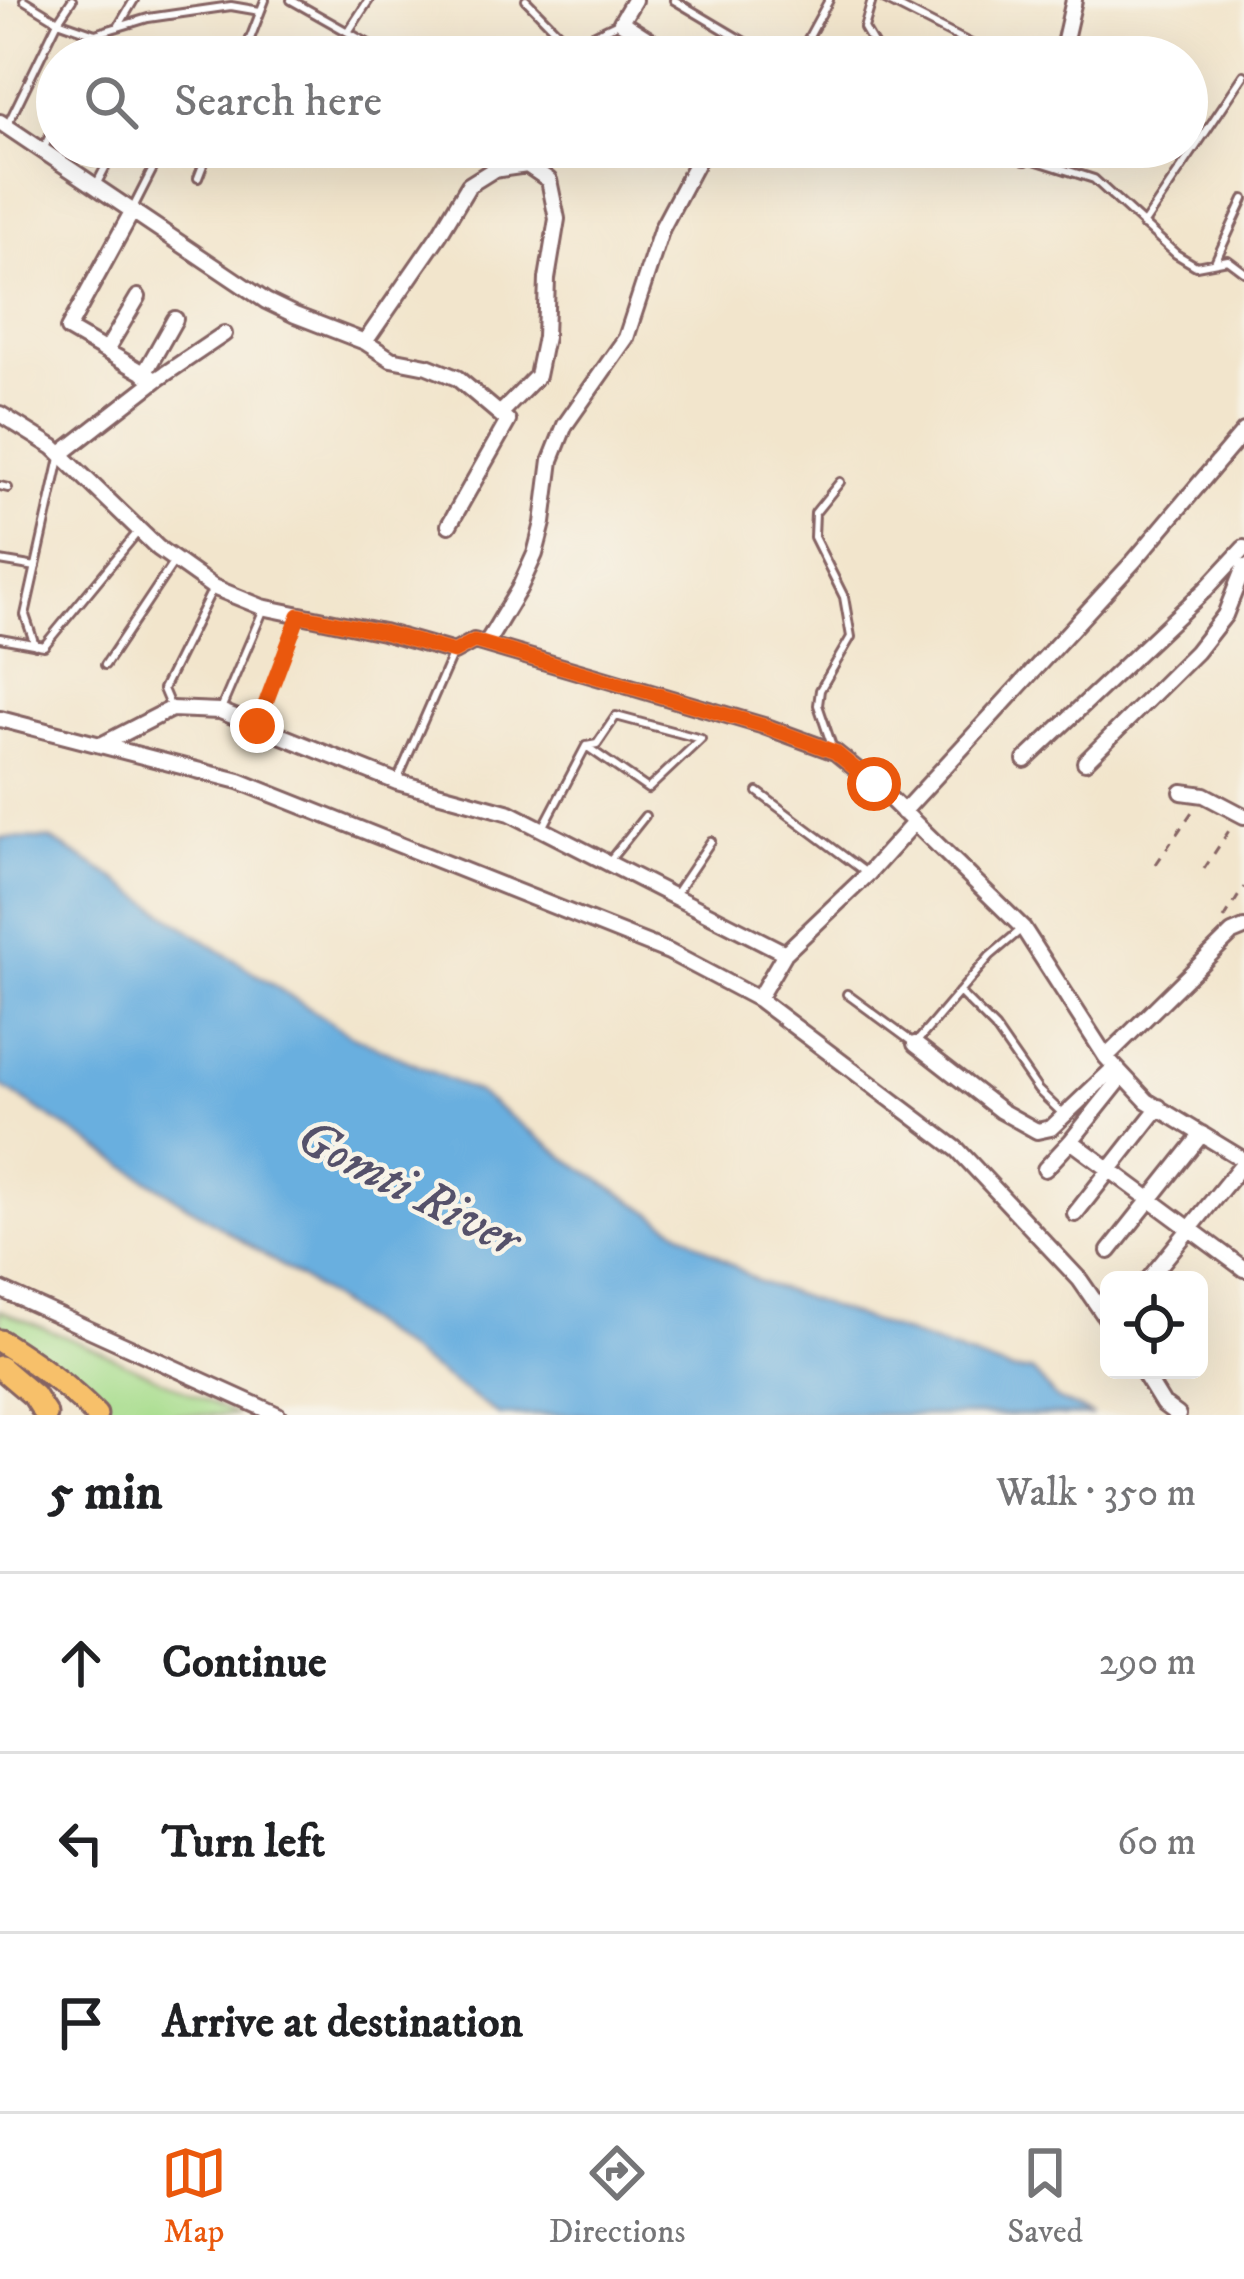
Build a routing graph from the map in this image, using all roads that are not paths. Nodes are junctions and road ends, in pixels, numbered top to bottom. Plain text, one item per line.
1 (24, 0) edge
2 (72, 0) edge
3 (134, 0) edge
4 (265, 0) edge
5 (291, 0) edge
6 (369, 0) edge
7 (526, 0) edge
8 (634, 0) edge
9 (674, 0) edge
10 (829, 0) edge
11 (872, 0) edge
12 (885, 0) edge
13 (1074, 0) edge
14 (260, 11) junction
15 (58, 21) junction
16 (621, 22) junction
17 (118, 27) junction
18 (348, 32) junction
19 (94, 34) joint
20 (50, 36) edge
21 (251, 36) edge
22 (355, 36) edge
23 (561, 36) edge
24 (592, 36) edge
25 (643, 36) edge
26 (735, 36) edge
27 (809, 36) edge
28 (869, 36) edge
29 (956, 36) edge
30 (1066, 36) edge
31 (36, 63) edge
32 (1244, 76) edge
33 (3, 125) edge
34 (1208, 129) edge
35 (36, 146) edge
36 (70, 168) edge
37 (105, 168) edge
38 (154, 168) edge
39 (202, 168) edge
40 (510, 168) edge
41 (530, 168) edge
42 (693, 168) edge
43 (1067, 168) edge
44 (1182, 168) edge
45 (198, 178) dead end
46 (96, 185) junction
47 (1244, 199) edge
48 (133, 210) junction
49 (1143, 225) junction
50 (1214, 262) junction
51 (1244, 272) edge
52 (138, 297) dead end
53 (175, 319) dead end
54 (224, 334) dead end
55 (365, 342) junction
56 (106, 351) junction
57 (150, 377) junction
58 (501, 413) junction
59 (0, 414) edge
60 (1244, 431) edge
61 (61, 454) junction
62 (839, 482) dead end
63 (449, 525) dead end
64 (140, 530) junction
65 (175, 560) junction
66 (1241, 560) edge
67 (0, 561) edge
68 (36, 566) junction
69 (213, 587) junction
70 (265, 607) junction
71 (299, 615) junction
72 (0, 638) edge
73 (34, 644) junction
74 (486, 644) junction
75 (454, 652) junction
76 (105, 665) dead end
77 (171, 709) junction
78 (220, 711) junction
79 (0, 718) edge
80 (257, 726) junction
81 (103, 744) junction
82 (586, 746) junction
83 (835, 752) junction
84 (1025, 760) dead end
85 (1085, 762) dead end
86 (397, 782) junction
87 (758, 792) dead end
88 (1182, 792) dead end
89 (1242, 815) edge
90 (645, 816) dead end
91 (909, 818) junction
92 (543, 830) junction
93 (711, 841) dead end
94 (608, 862) junction
95 (868, 874) junction
96 (674, 896) junction
97 (1023, 928) junction
98 (1244, 928) edge
99 (785, 953) junction
100 (958, 992) junction
101 (848, 994) dead end
102 (758, 999) junction
103 (915, 1044) junction
104 (1115, 1067) junction
105 (1159, 1107) junction
106 (1064, 1115) junction
107 (1202, 1135) junction
108 (1072, 1141) junction
109 (1244, 1161) edge
110 (1045, 1169) dead end
111 (1112, 1171) junction
112 (1151, 1200) junction
113 (1076, 1214) dead end
114 (1190, 1228) junction
115 (1109, 1251) dead end
116 (1244, 1269) edge
117 (1155, 1271) edge
118 (0, 1289) edge
119 (1100, 1309) edge
120 (0, 1341) edge
121 (0, 1367) edge
122 (1148, 1379) edge
123 (93, 1414) edge
124 (46, 1415) edge
125 (278, 1415) edge
126 (1178, 1415) edge

1 - 15 lane
2 - 15 lane
3 - 17 lane
4 - 14 lane
5 - 18 lane
6 - 18 lane
7 - 23 lane
8 - 16 street
9 - 26 lane
10 - 27 lane
11 - 28 lane
12 - 29 lane
13 - 30 street
14 - 17 lane
14 - 21 lane
15 - 19 lane
15 - 20 lane
16 - 24 lane
16 - 25 street
17 - 19 lane
18 - 22 lane
31 - 33 lane
32 - 34 lane
33 - 35 street
36 - 46 street
37 - 46 lane
38 - 48 lane
39 - 45 lane
40 - 55 street
41 - 58 street
42 - 74 street
43 - 49 lane
44 - 49 lane
46 - 48 street
47 - 50 lane
48 - 55 street
48 - 56 street
49 - 50 lane
50 - 51 lane
52 - 56 street
53 - 57 street
54 - 57 street
55 - 58 street
56 - 57 street
57 - 61 street
58 - 63 street
59 - 61 street
60 - 91 street
61 - 64 street
61 - 68 lane
62 - 83 lane
64 - 65 street
64 - 73 lane
65 - 69 street
65 - 76 lane
66 - 84 street
66 - 85 street
67 - 68 lane
68 - 73 lane
69 - 70 street
69 - 77 lane
70 - 71 street
70 - 78 lane
71 - 75 street
71 - 80 lane
72 - 73 lane
74 - 75 street
74 - 83 street
75 - 86 lane
77 - 78 street
77 - 81 street
78 - 80 street
79 - 81 street
80 - 86 street
81 - 102 street
82 - 82 lane
82 - 92 lane
83 - 91 street
86 - 92 street
87 - 95 lane
88 - 89 street
90 - 94 lane
91 - 95 street
91 - 97 street
92 - 94 street
93 - 96 lane
94 - 96 street
95 - 99 street
96 - 99 street
97 - 100 lane
97 - 104 street
98 - 104 street
99 - 102 street
100 - 103 lane
100 - 106 lane
101 - 103 lane
102 - 119 street
103 - 106 street
104 - 105 street
104 - 106 street
104 - 108 street
105 - 107 street
105 - 111 street
107 - 109 street
107 - 112 street
108 - 110 street
108 - 111 street
109 - 114 street
111 - 112 street
111 - 113 street
112 - 114 street
112 - 115 street
114 - 116 street
114 - 117 street
118 - 125 street
120 - 123 main road
121 - 124 main road
122 - 126 street

